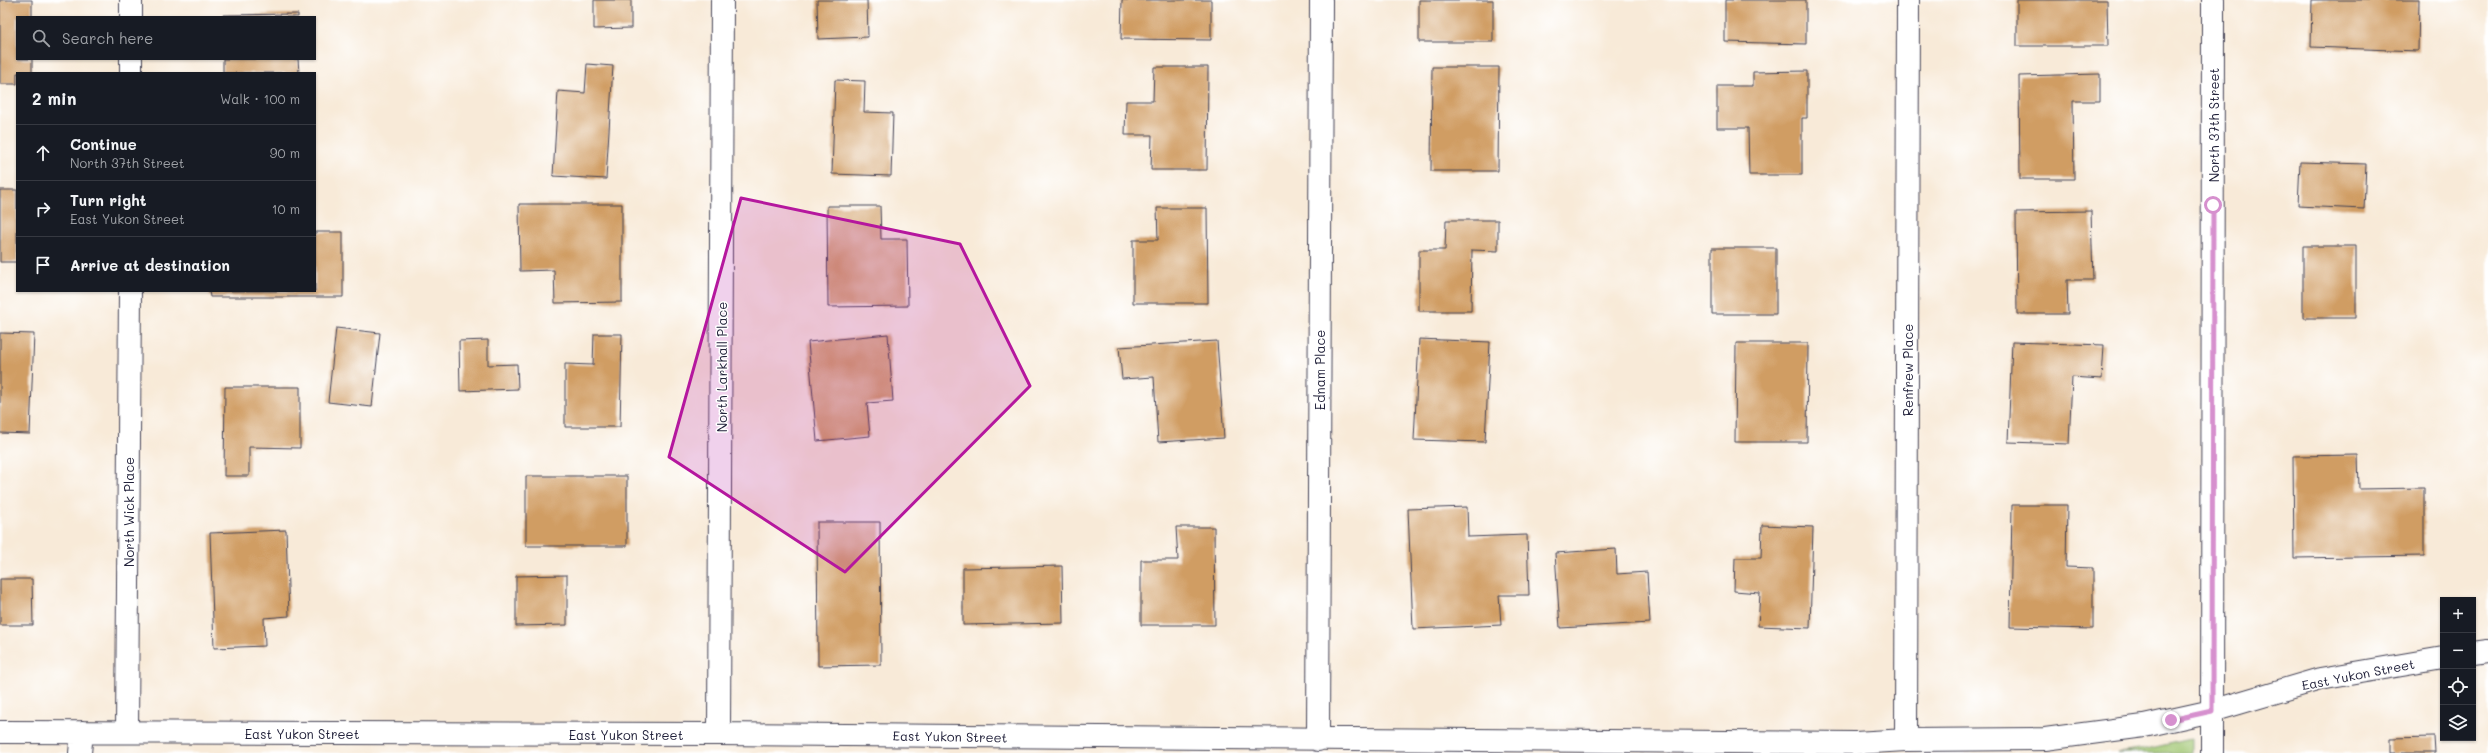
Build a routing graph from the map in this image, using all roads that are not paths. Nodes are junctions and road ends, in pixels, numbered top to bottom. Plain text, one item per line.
1 (131, 0) edge
2 (722, 0) edge
3 (1321, 0) edge
4 (1908, 0) edge
5 (2213, 0) edge
6 (131, 16) edge
7 (131, 60) edge
8 (131, 72) edge
9 (130, 292) edge
10 (2488, 651) edge
11 (2476, 653) edge
12 (2440, 658) edge
13 (2212, 711) junction
14 (0, 732) edge
15 (128, 732) junction
16 (719, 734) junction
17 (1318, 740) junction
18 (1906, 740) junction
19 (81, 743) edge
20 (1855, 748) edge
21 (2212, 753) edge

1 - 6 street
2 - 16 street, North Larkhall Place
3 - 17 street, Ednam Place
4 - 18 street, Renfrew Place
5 - 13 street, North 37th Street
7 - 8 street
9 - 15 street, North Wick Place
10 - 11 street
12 - 13 street, East Yukon Street
13 - 18 street, East Yukon Street
13 - 21 street, North 37th Street
14 - 19 street, East Yukon Street
15 - 16 street, East Yukon Street
15 - 19 street, East Yukon Street
16 - 17 street, East Yukon Street
17 - 20 street, East Yukon Street
18 - 20 street, East Yukon Street

